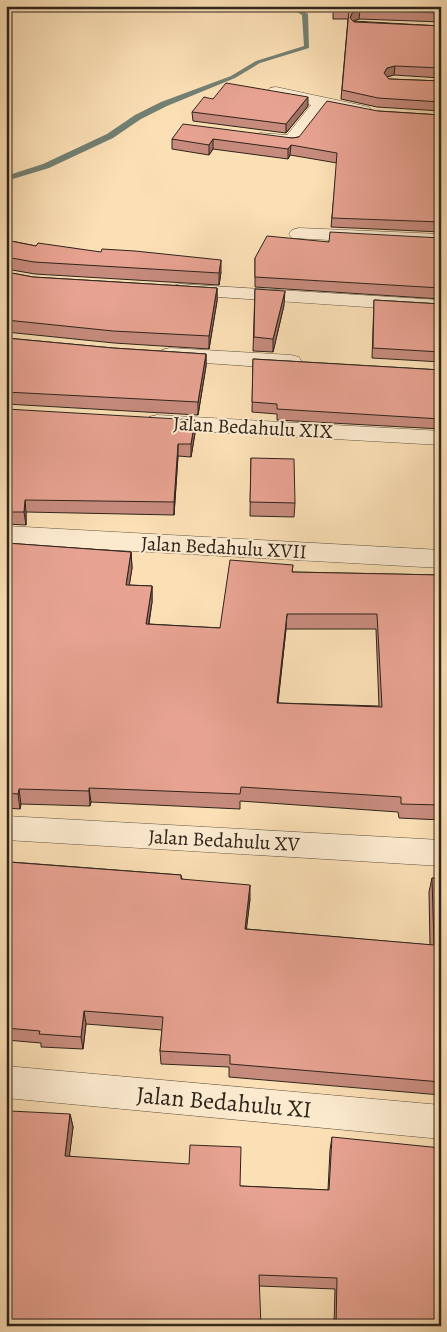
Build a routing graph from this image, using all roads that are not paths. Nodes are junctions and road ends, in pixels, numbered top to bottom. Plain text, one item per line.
1 (276, 92) edge
2 (322, 102) junction
3 (377, 114) edge
4 (240, 135) edge
5 (299, 234) dead end
6 (441, 240) edge
7 (164, 289) edge
8 (441, 306) edge
9 (153, 354) edge
10 (307, 363) edge
11 (133, 421) edge
12 (441, 438) edge
13 (6, 535) edge
14 (441, 559) edge
15 (6, 828) edge
16 (441, 853) edge
17 (6, 1082) edge
18 (441, 1122) edge

1 - 2 street
2 - 3 street
2 - 4 street
5 - 6 street
7 - 8 street
9 - 10 street
11 - 12 street, Jalan Bedahulu XIX
13 - 14 street, Jalan Bedahulu XVII
15 - 16 street, Jalan Bedahulu XV
17 - 18 street, Jalan Bedahulu XI

